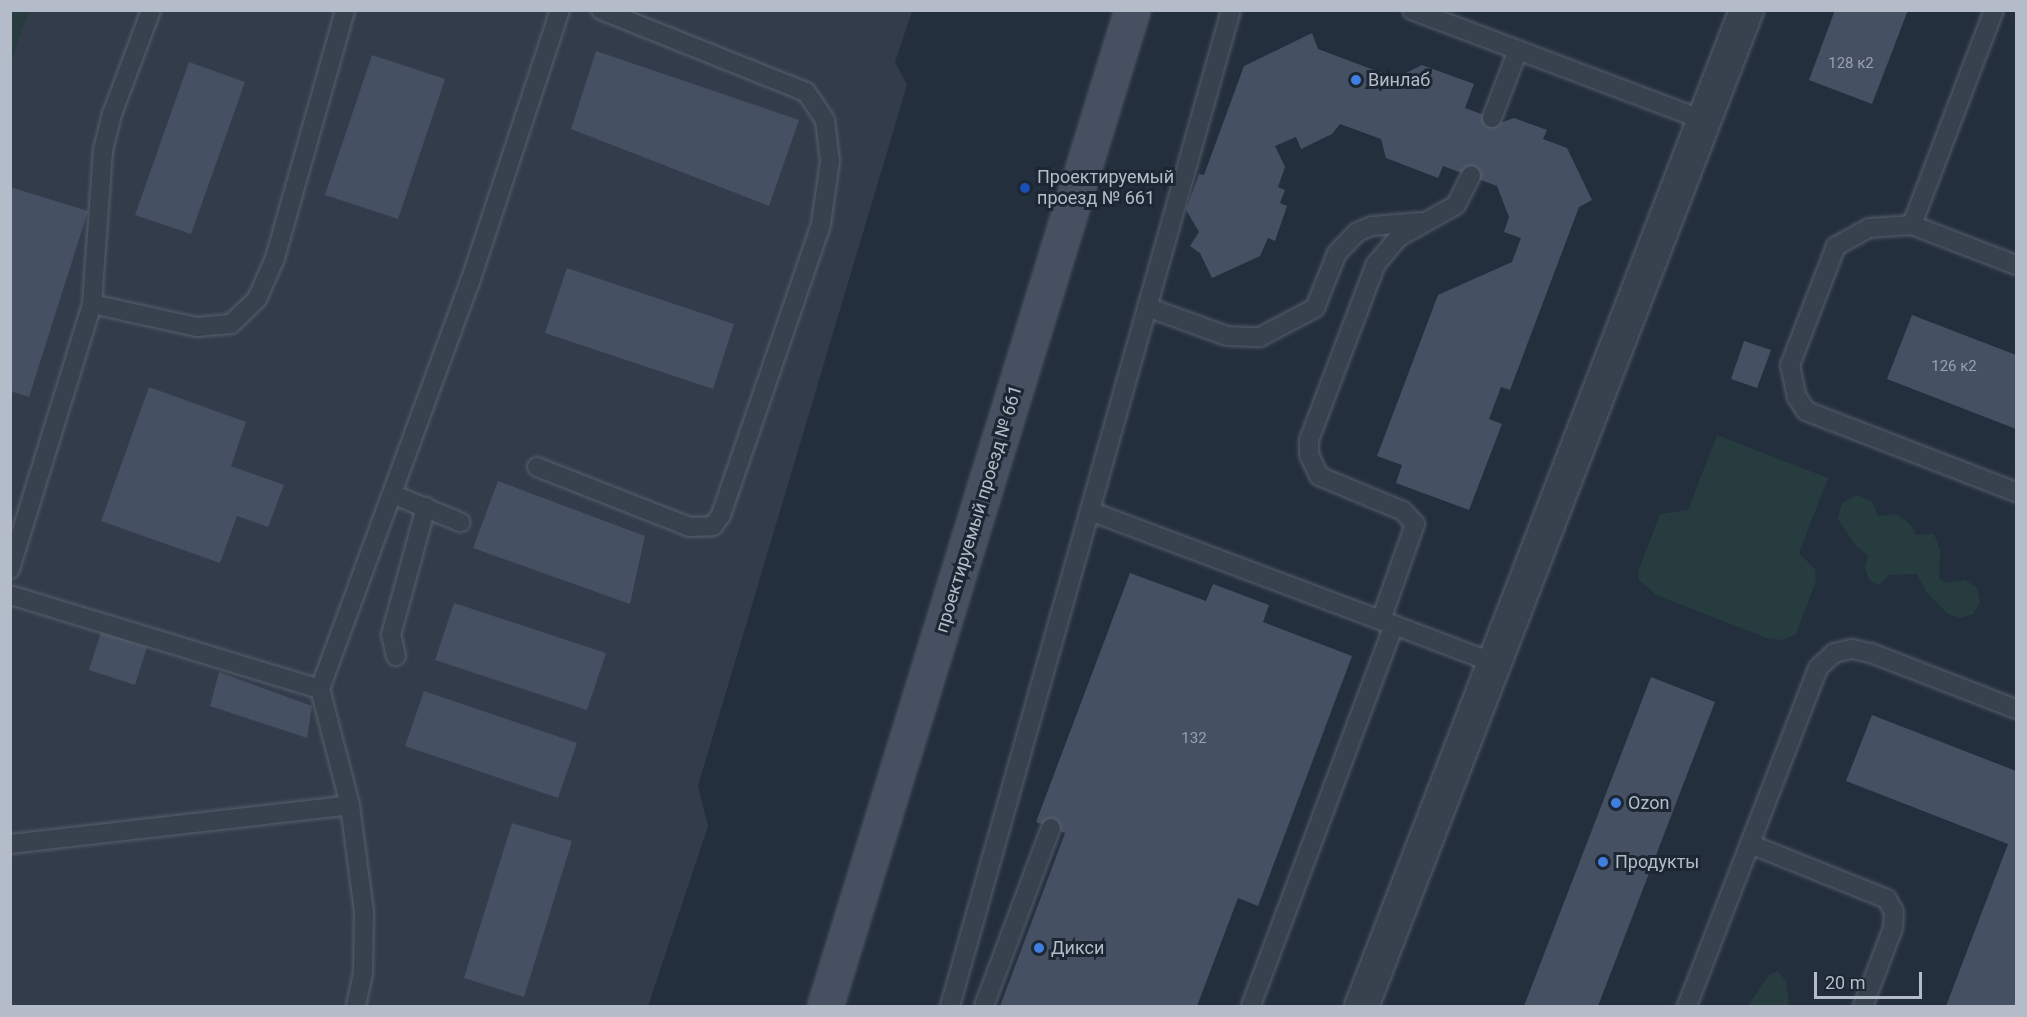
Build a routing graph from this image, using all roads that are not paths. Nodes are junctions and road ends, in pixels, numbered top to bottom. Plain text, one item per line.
1 (151, 10) edge
2 (345, 10) edge
3 (560, 10) edge
4 (601, 10) edge
5 (1132, 10) edge
6 (1231, 10) edge
7 (1412, 10) edge
8 (1746, 10) edge
9 (1995, 10) edge
10 (1518, 50) junction
11 (1492, 118) dead end
12 (1703, 120) junction
13 (1471, 176) dead end
14 (1428, 222) junction
15 (1912, 225) junction
16 (2016, 266) edge
17 (92, 304) junction
18 (1147, 307) junction
19 (537, 467) dead end
20 (2016, 492) edge
21 (392, 494) junction
22 (426, 507) junction
23 (1090, 511) junction
24 (460, 522) dead end
25 (10, 569) edge
26 (10, 595) edge
27 (1388, 623) junction
28 (396, 656) dead end
29 (1494, 663) junction
30 (320, 689) junction
31 (2016, 709) edge
32 (350, 805) junction
33 (1051, 828) dead end
34 (10, 844) edge
35 (1750, 844) junction
36 (356, 1006) edge
37 (825, 1006) edge
38 (950, 1006) edge
39 (984, 1006) edge
40 (1251, 1006) edge
41 (1361, 1006) edge
42 (1687, 1006) edge
43 (1863, 1006) edge

1 - 17 lane
2 - 17 lane
3 - 21 lane
4 - 19 lane
5 - 37 main road, проектируемый проезд № 661
6 - 18 lane
7 - 10 lane
8 - 12 street
9 - 15 lane
10 - 11 lane
10 - 12 lane
12 - 29 street
13 - 14 lane
14 - 18 lane
14 - 27 lane
15 - 16 lane
15 - 20 lane
17 - 25 lane
18 - 23 lane
21 - 22 lane
21 - 30 lane
22 - 24 lane
22 - 28 lane
23 - 27 lane
23 - 38 lane
26 - 30 lane
27 - 29 lane
27 - 40 lane
29 - 41 street
30 - 32 lane
31 - 35 lane
32 - 34 lane
32 - 36 lane
33 - 39 lane
35 - 42 lane
35 - 43 lane

